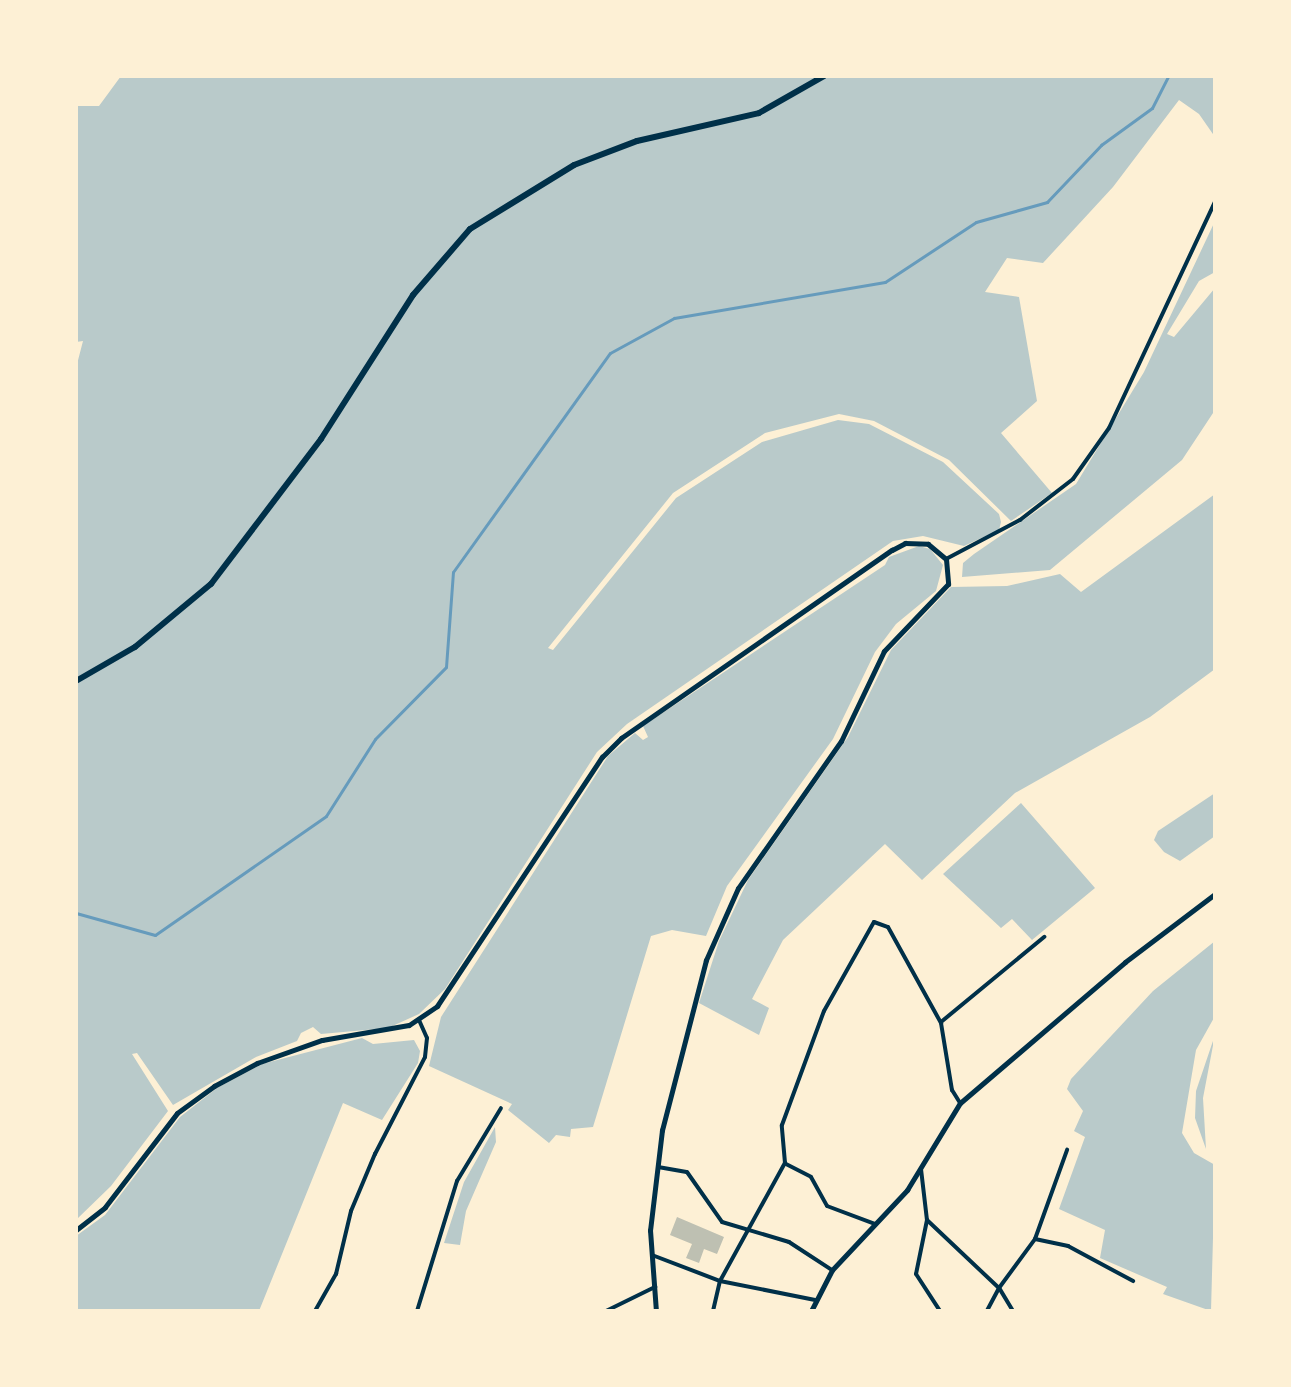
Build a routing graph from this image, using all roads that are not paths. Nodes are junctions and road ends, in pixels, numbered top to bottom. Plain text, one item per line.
1 (824, 76) edge
2 (1215, 202) edge
3 (946, 559) junction
4 (76, 681) edge
5 (1215, 894) edge
6 (1044, 937) dead end
7 (419, 1020) junction
8 (941, 1023) junction
9 (960, 1103) junction
10 (501, 1108) dead end
11 (1067, 1150) dead end
12 (785, 1163) junction
13 (920, 1166) junction
14 (657, 1167) junction
15 (927, 1220) junction
16 (875, 1224) junction
17 (76, 1230) edge
18 (747, 1233) junction
19 (1035, 1239) junction
20 (651, 1254) junction
21 (832, 1270) junction
22 (720, 1281) junction
23 (1133, 1281) dead end
24 (655, 1287) junction
25 (999, 1288) junction
26 (815, 1300) junction
27 (315, 1311) edge
28 (417, 1311) edge
29 (606, 1311) edge
30 (656, 1311) edge
31 (713, 1311) edge
32 (811, 1311) edge
33 (940, 1311) edge
34 (987, 1311) edge
35 (1013, 1311) edge

1 - 4 main road
2 - 3 street
3 - 7 street
3 - 14 street
5 - 9 street
6 - 8 street
7 - 17 street
7 - 27 street
8 - 9 street
8 - 12 street
9 - 13 street
10 - 28 street
11 - 19 street
12 - 16 street
12 - 18 street
13 - 15 street
13 - 16 street
14 - 18 street
14 - 20 street
15 - 25 street
15 - 33 street
16 - 21 street
18 - 21 street
18 - 22 street
19 - 23 street
19 - 25 street
20 - 22 street
20 - 24 street
21 - 26 street
22 - 26 street
22 - 31 street
24 - 29 street
24 - 30 street
25 - 34 street
25 - 35 street
26 - 32 street

